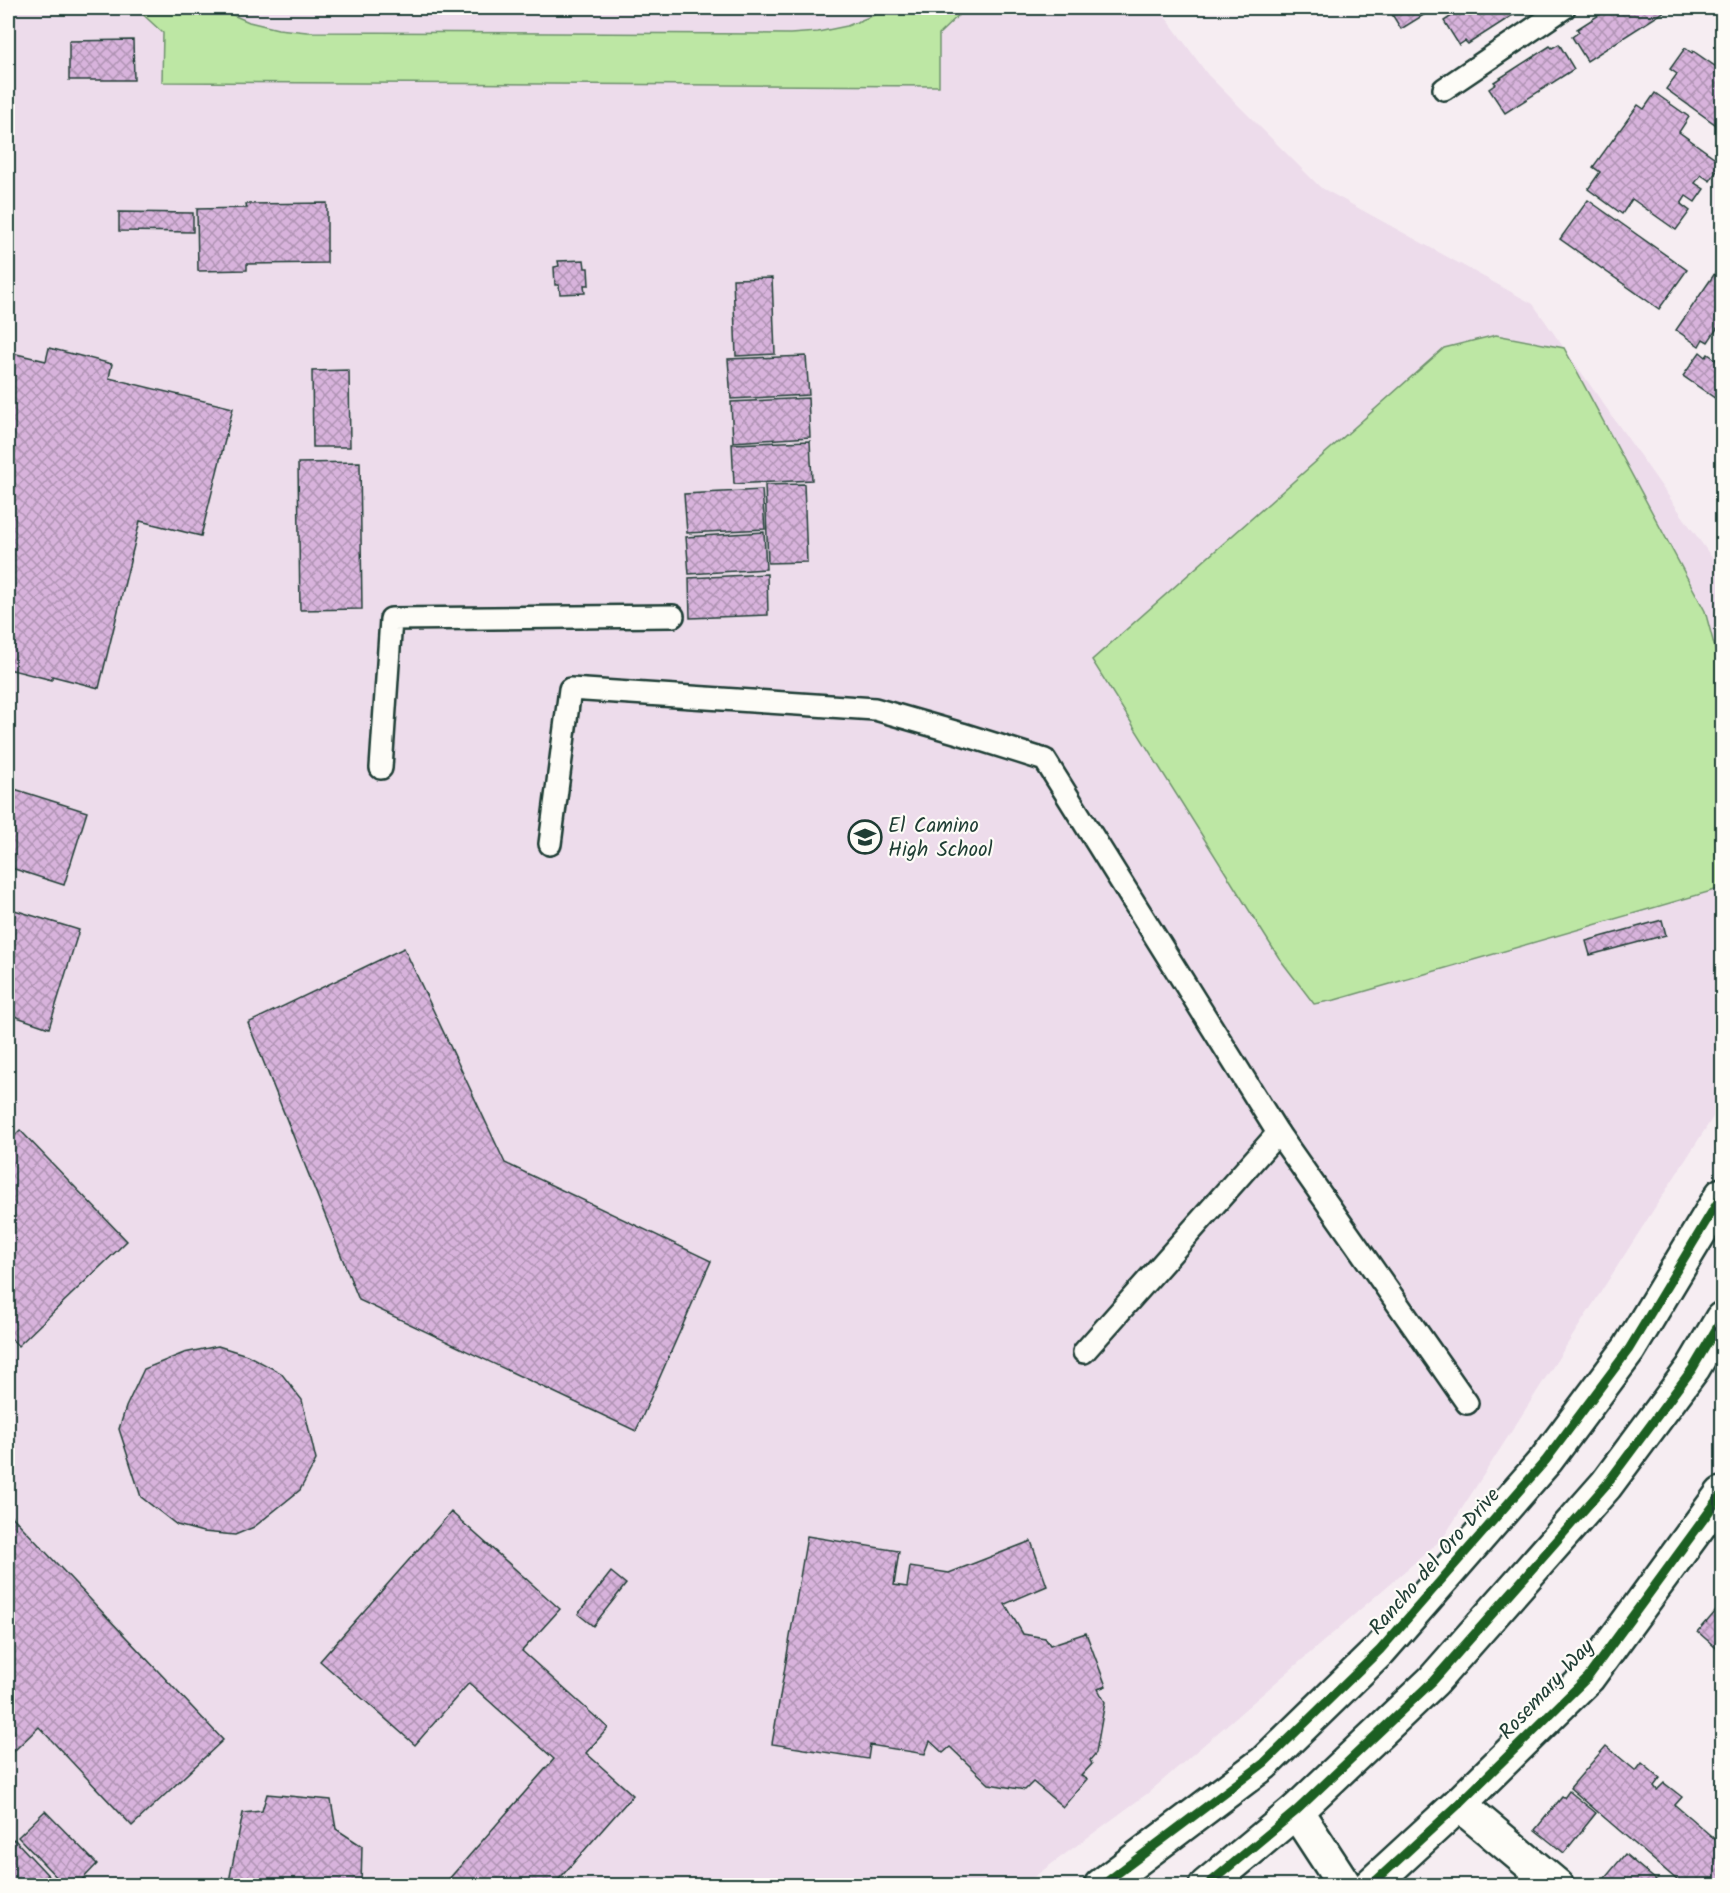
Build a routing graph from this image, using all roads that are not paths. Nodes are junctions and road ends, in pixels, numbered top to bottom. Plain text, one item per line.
1 (1564, 8) edge
2 (1444, 89) dead end
3 (673, 616) dead end
4 (381, 768) dead end
5 (550, 844) dead end
6 (1278, 1134) junction
7 (1722, 1195) edge
8 (1722, 1319) edge
9 (1084, 1352) dead end
10 (1467, 1403) dead end
11 (1722, 1494) edge
12 (1459, 1804) junction
13 (1296, 1811) junction
14 (1101, 1886) edge
15 (1206, 1886) edge
16 (1345, 1886) edge
17 (1370, 1886) edge
18 (1557, 1886) edge

1 - 2 lane
3 - 4 lane
5 - 6 lane
6 - 9 lane
6 - 10 lane
7 - 14 main road, Rancho del Oro Drive
8 - 13 main road
11 - 12 main road, Rosemary Way
12 - 17 main road, Rosemary Way
12 - 18 main road
13 - 15 main road
13 - 16 main road

